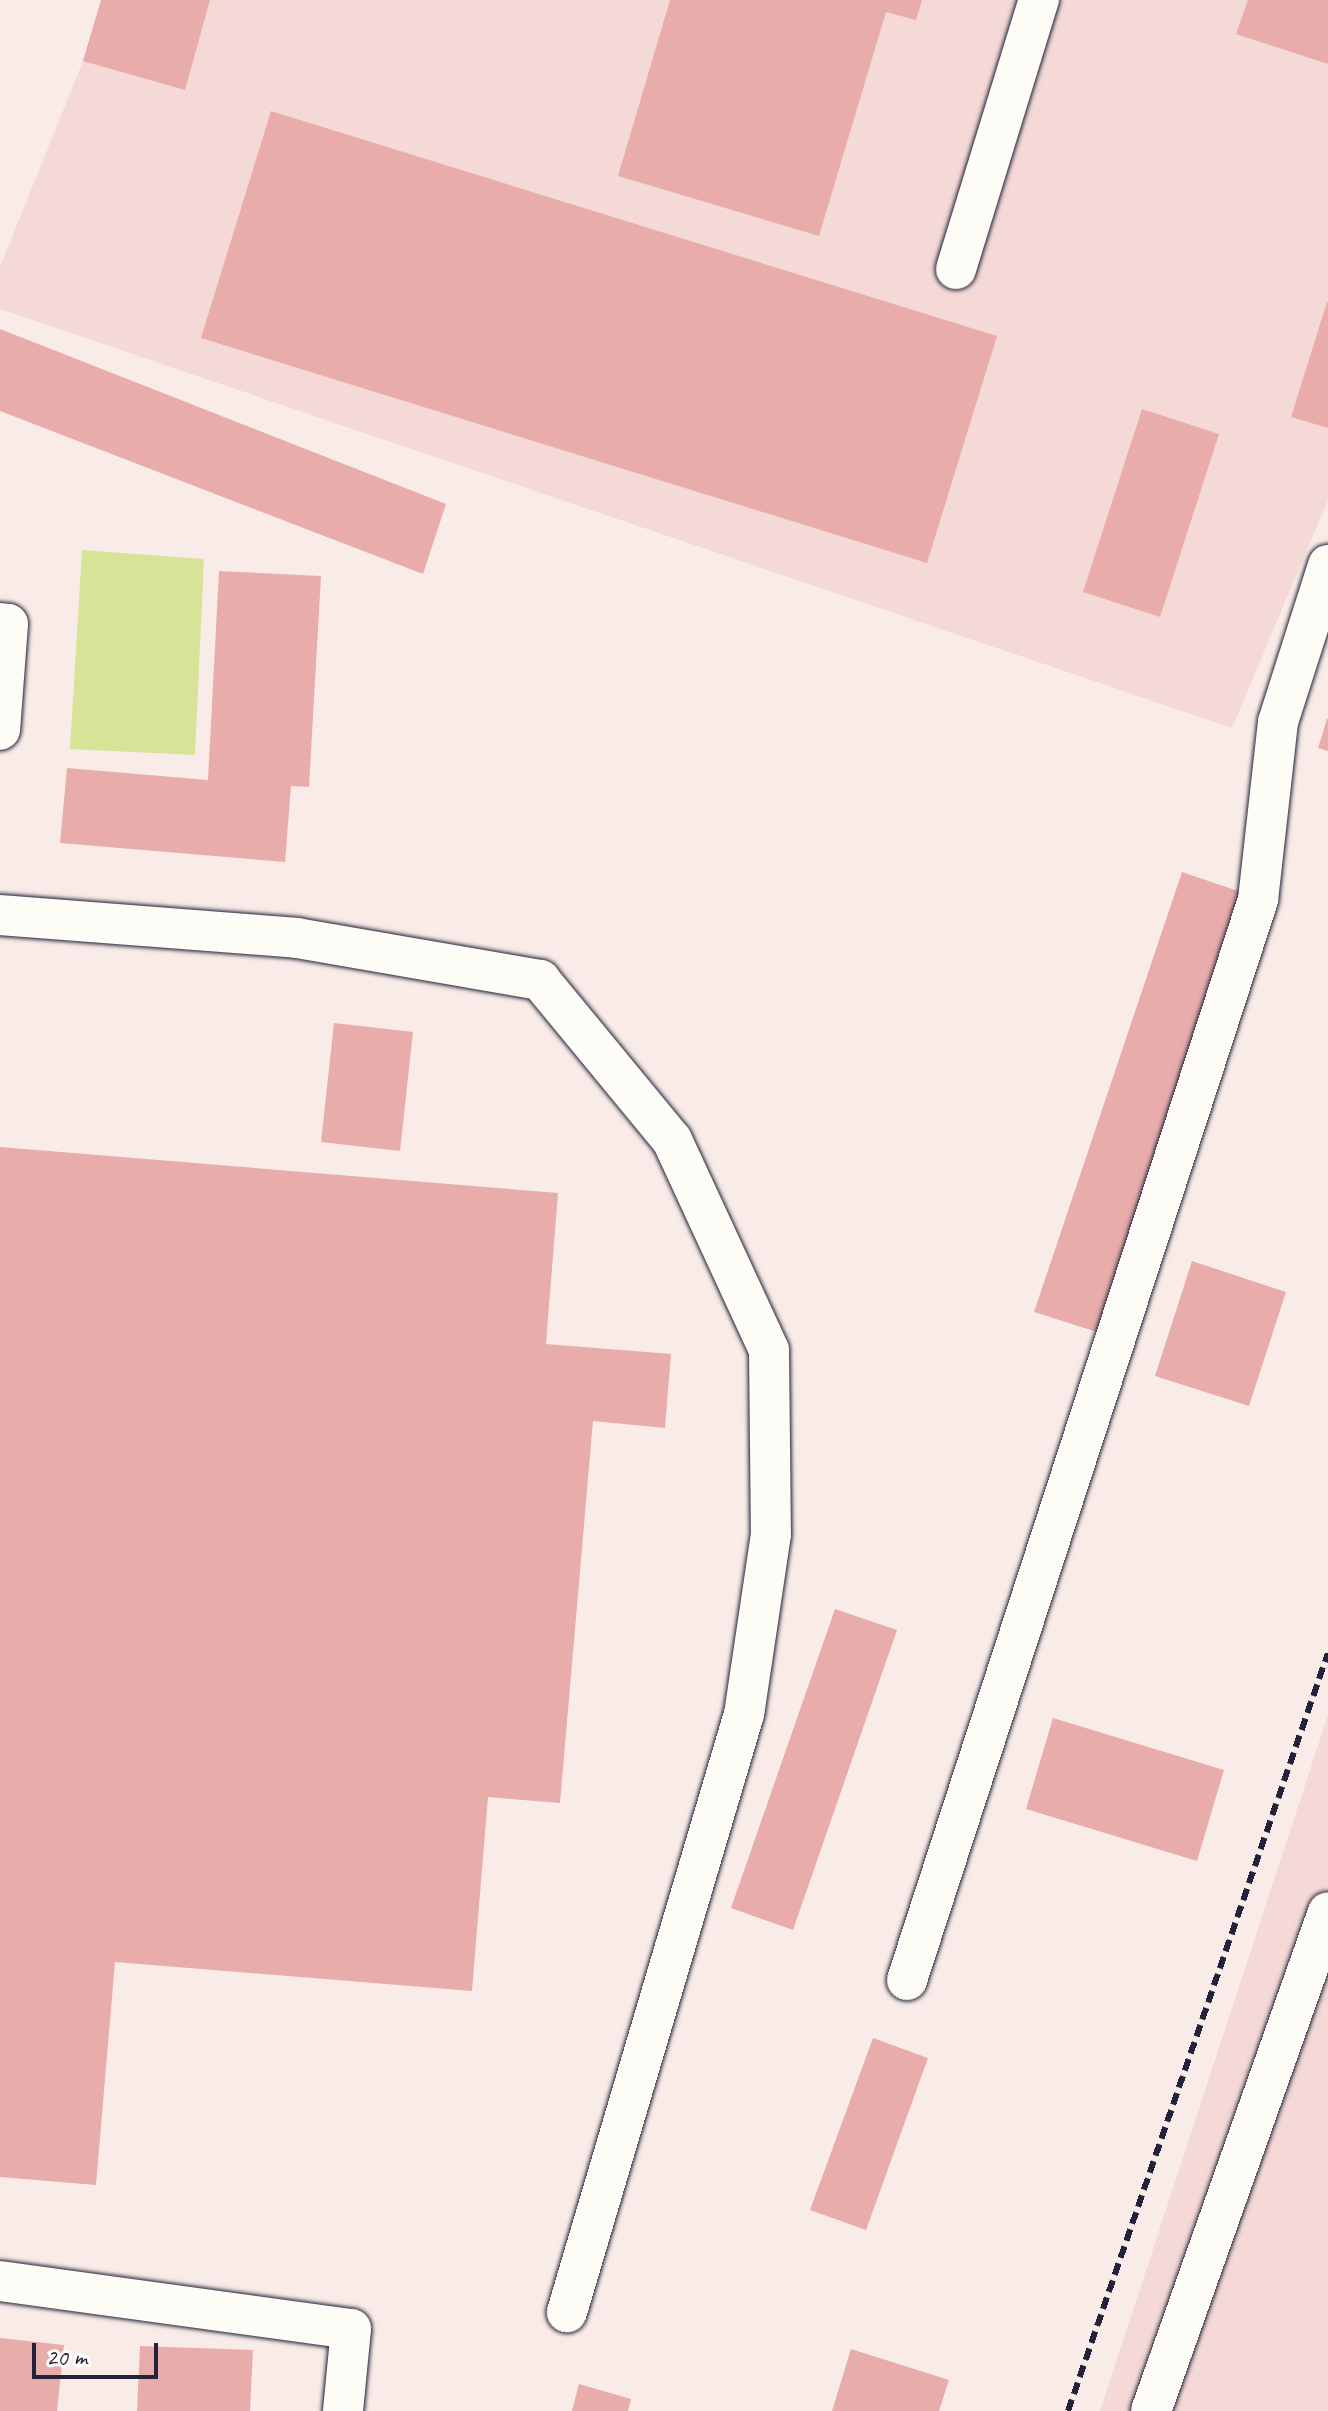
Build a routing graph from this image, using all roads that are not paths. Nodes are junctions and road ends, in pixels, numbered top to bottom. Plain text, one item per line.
1 (1039, 0) edge
2 (956, 269) dead end
3 (1328, 565) edge
4 (0, 623) edge
5 (0, 730) edge
6 (0, 915) edge
7 (1328, 1912) edge
8 (907, 1980) dead end
9 (0, 2281) edge
10 (567, 2312) dead end
11 (343, 2411) edge
12 (1151, 2411) edge

1 - 2 lane
3 - 8 lane
4 - 5 lane
6 - 10 lane
7 - 12 lane
9 - 11 lane

